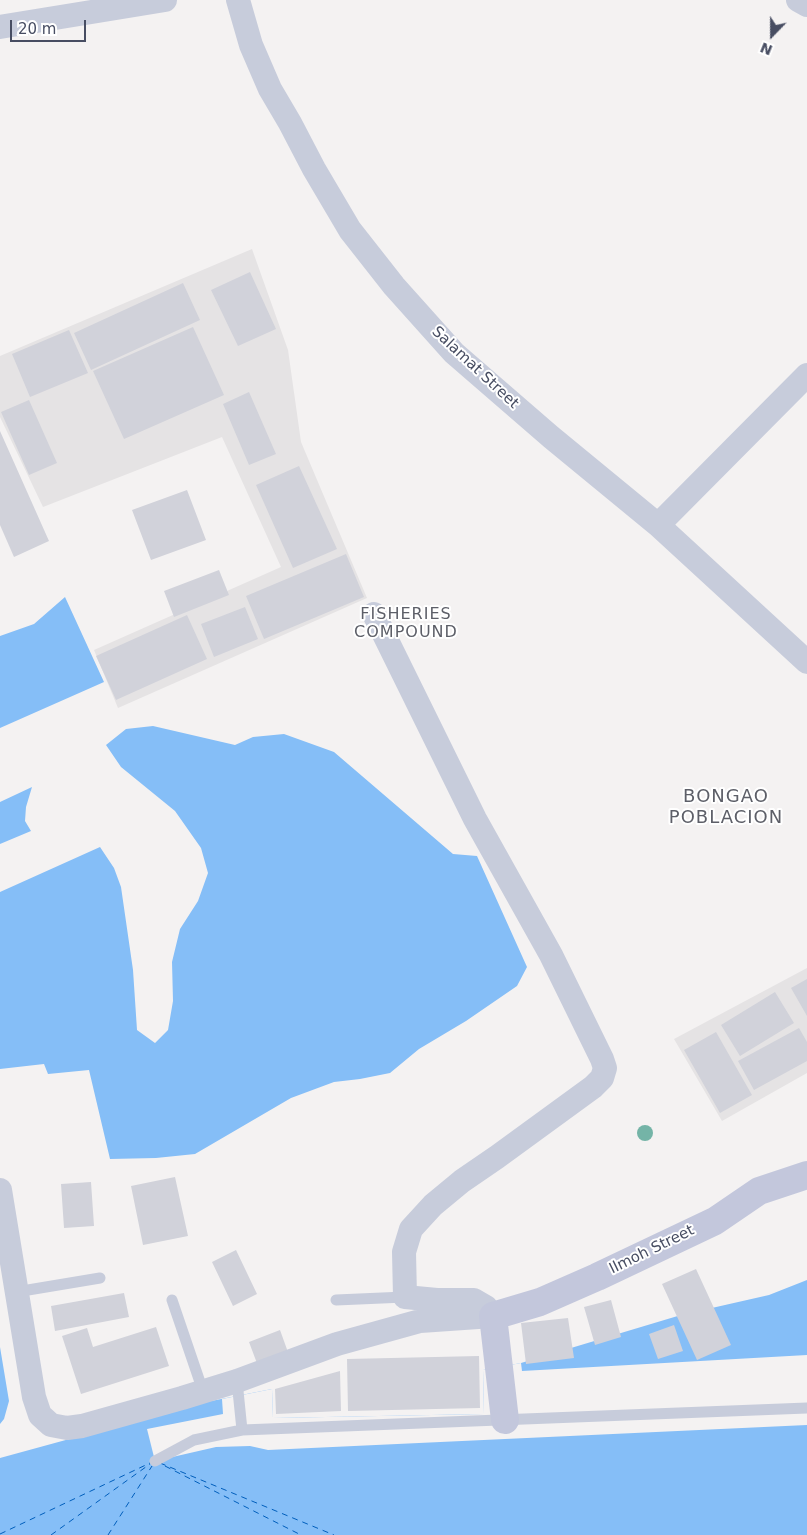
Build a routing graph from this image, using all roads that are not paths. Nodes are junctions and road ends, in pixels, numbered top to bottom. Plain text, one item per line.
1 (164, 0) edge
2 (238, 0) edge
3 (798, 0) edge
4 (807, 5) edge
5 (0, 27) edge
6 (807, 375) edge
7 (658, 525) junction
8 (374, 614) dead end
9 (807, 662) edge
10 (807, 1175) edge
11 (0, 1190) edge
12 (100, 1278) dead end
13 (16, 1292) junction
14 (405, 1297) junction
15 (172, 1300) dead end
16 (336, 1300) dead end
17 (493, 1316) junction
18 (237, 1381) junction
19 (203, 1391) junction
20 (807, 1408) edge
21 (505, 1420) junction
22 (242, 1430) junction
23 (155, 1461) dead end

1 - 5 street
2 - 7 street, Salamat Street
3 - 4 street
6 - 7 street
7 - 9 street, Salamat Street
8 - 14 street
10 - 17 street, Ilmoh Street
11 - 13 street
12 - 13 lane
13 - 19 street
14 - 16 lane
14 - 17 street
15 - 19 lane
17 - 18 street
17 - 21 street
18 - 19 street
18 - 22 lane
20 - 21 lane
21 - 22 lane
22 - 23 lane

